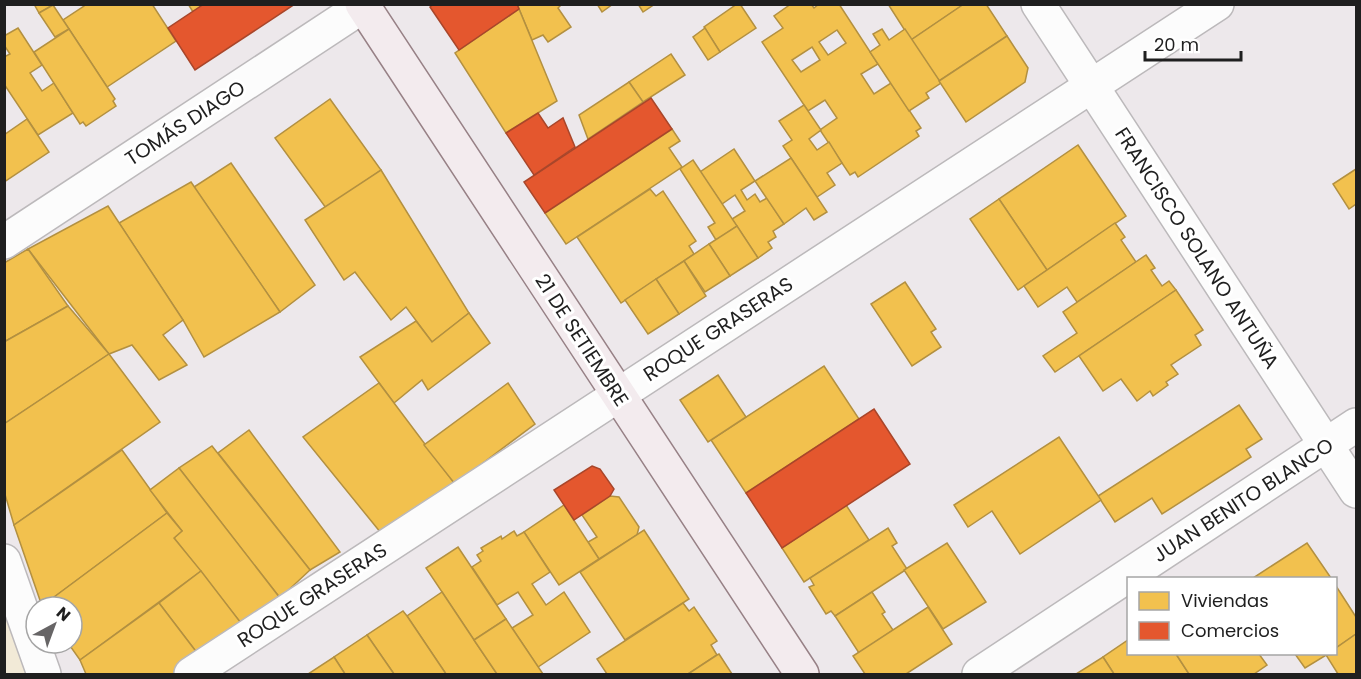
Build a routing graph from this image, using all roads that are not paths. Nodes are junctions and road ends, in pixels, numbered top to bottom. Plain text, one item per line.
1 (1038, 4) edge
2 (1217, 4) edge
3 (364, 5) edge
4 (1092, 86) junction
5 (4, 242) edge
6 (618, 394) junction
7 (1356, 425) edge
8 (1326, 445) junction
9 (1356, 491) edge
10 (4, 561) edge
11 (44, 675) edge
12 (191, 675) edge
13 (802, 675) edge
14 (979, 675) edge

1 - 4 street, FRANCISCO SOLANO ANTUÑA
2 - 4 street, ROQUE GRASERAS
3 - 5 street, TOMÁS DIAGO
3 - 6 street, 21 DE SETIEMBRE
4 - 6 street, ROQUE GRASERAS
4 - 8 street, FRANCISCO SOLANO ANTUÑA
6 - 12 street, ROQUE GRASERAS
6 - 13 street, 21 DE SETIEMBRE
7 - 8 street, JUAN BENITO BLANCO
8 - 9 street, FRANCISCO SOLANO ANTUÑA
8 - 14 street, JUAN BENITO BLANCO
10 - 11 street

